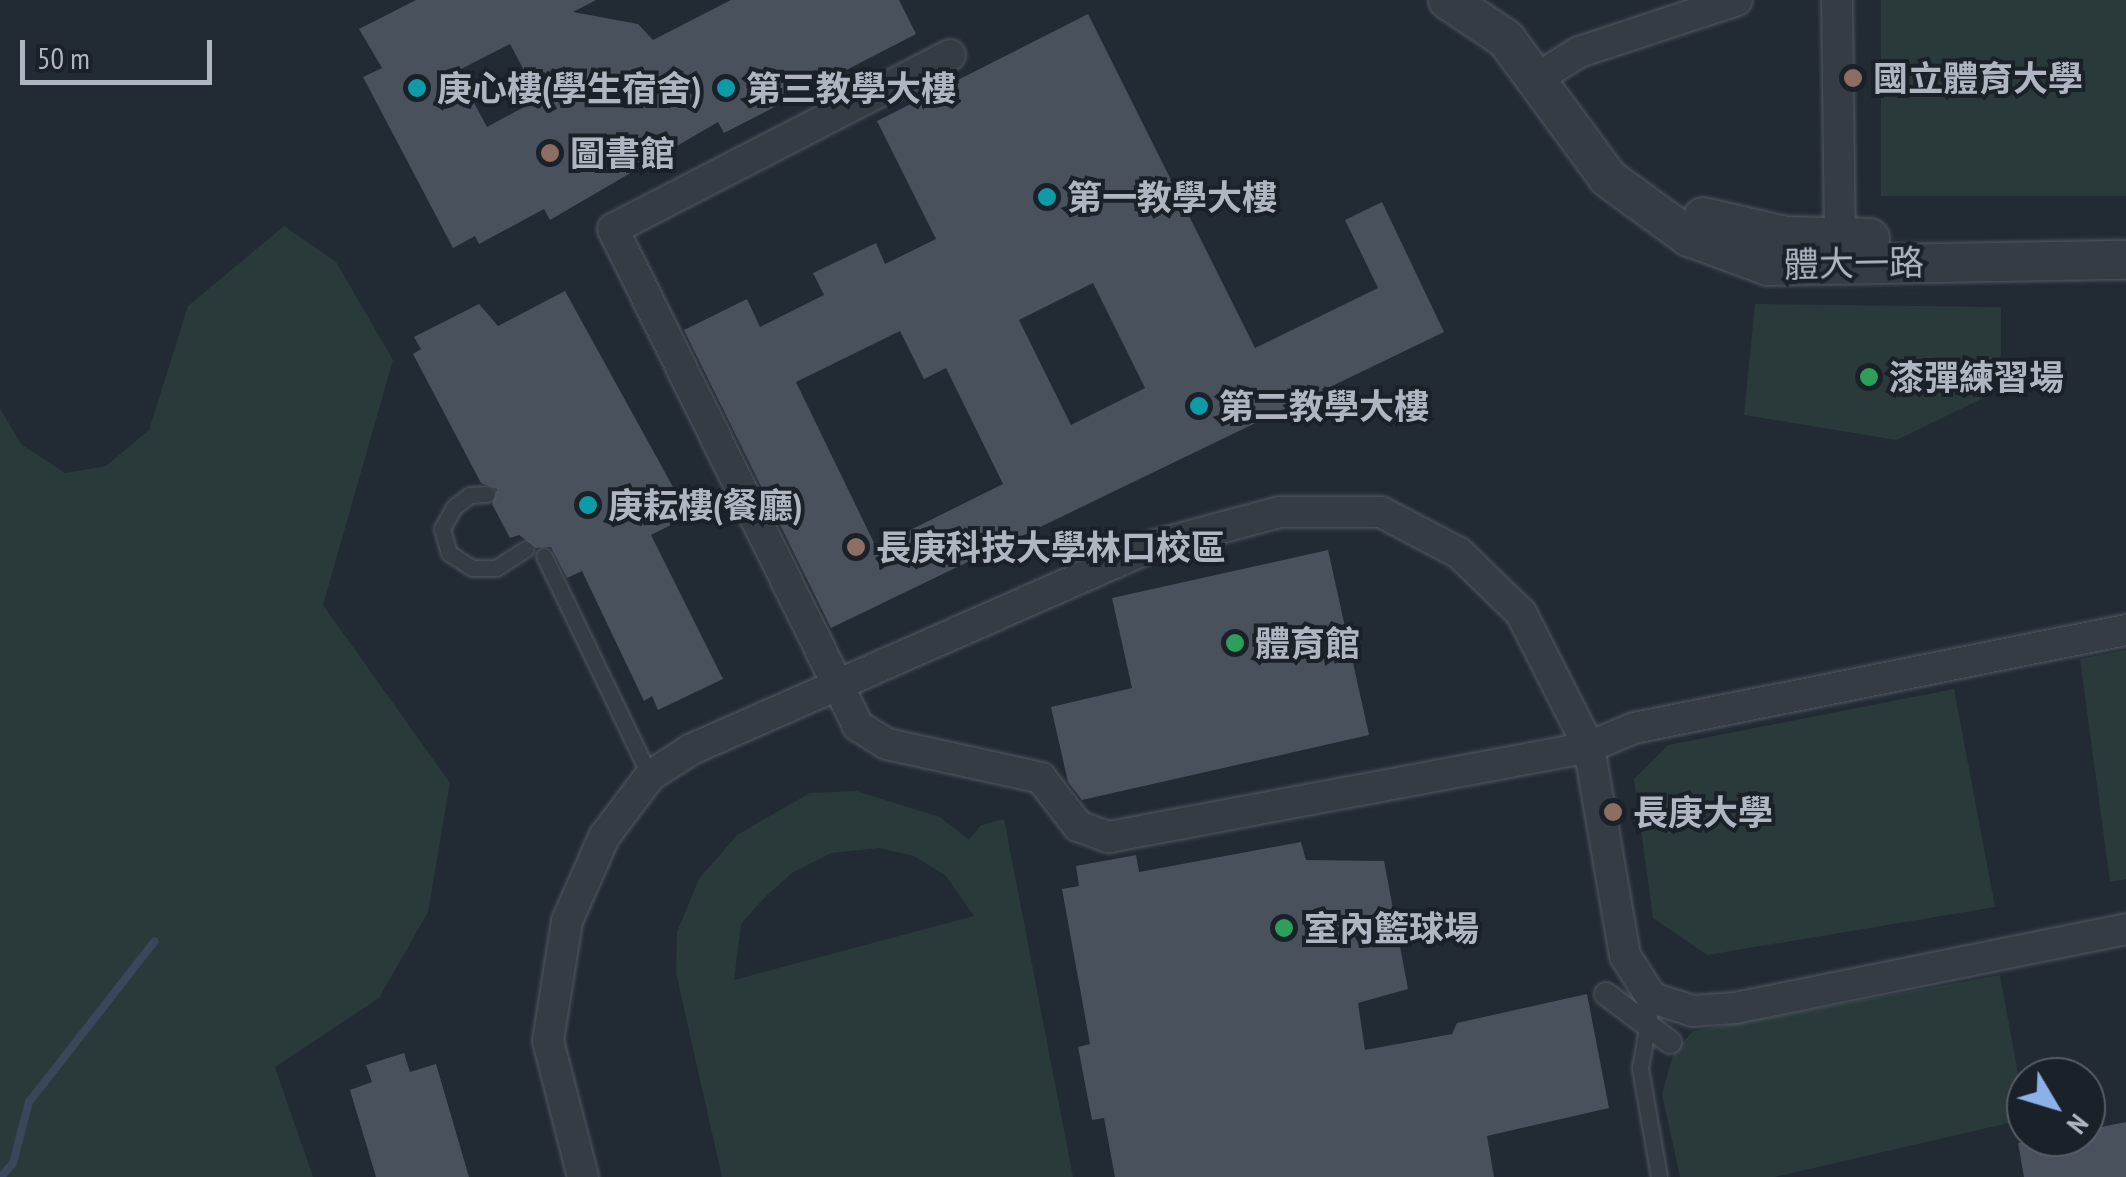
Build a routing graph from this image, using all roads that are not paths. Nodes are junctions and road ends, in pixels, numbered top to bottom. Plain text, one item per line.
1 (1448, 0) edge
2 (1484, 0) edge
3 (1738, 0) edge
4 (1837, 0) edge
5 (950, 55) dead end
6 (1548, 71) junction
7 (2126, 236) edge
8 (1840, 250) junction
9 (2126, 260) edge
10 (487, 494) dead end
11 (525, 549) dead end
12 (544, 556) dead end
13 (2126, 630) edge
14 (838, 686) junction
15 (1589, 747) junction
16 (650, 776) junction
17 (2126, 929) edge
18 (1606, 994) dead end
19 (1652, 998) junction
20 (1670, 1042) dead end
21 (584, 1177) edge
22 (1659, 1177) edge

1 - 6 street, 體大一路
2 - 6 street, 體大一路
3 - 6 street
4 - 8 street
5 - 14 street
6 - 8 street, 體大一路
7 - 8 street, 體大一路
8 - 9 street, 體大一路
10 - 11 lane
12 - 16 lane
13 - 15 street
14 - 15 street
14 - 15 street
14 - 16 street
15 - 19 street
16 - 21 street
17 - 19 street
18 - 20 street
19 - 22 lane

